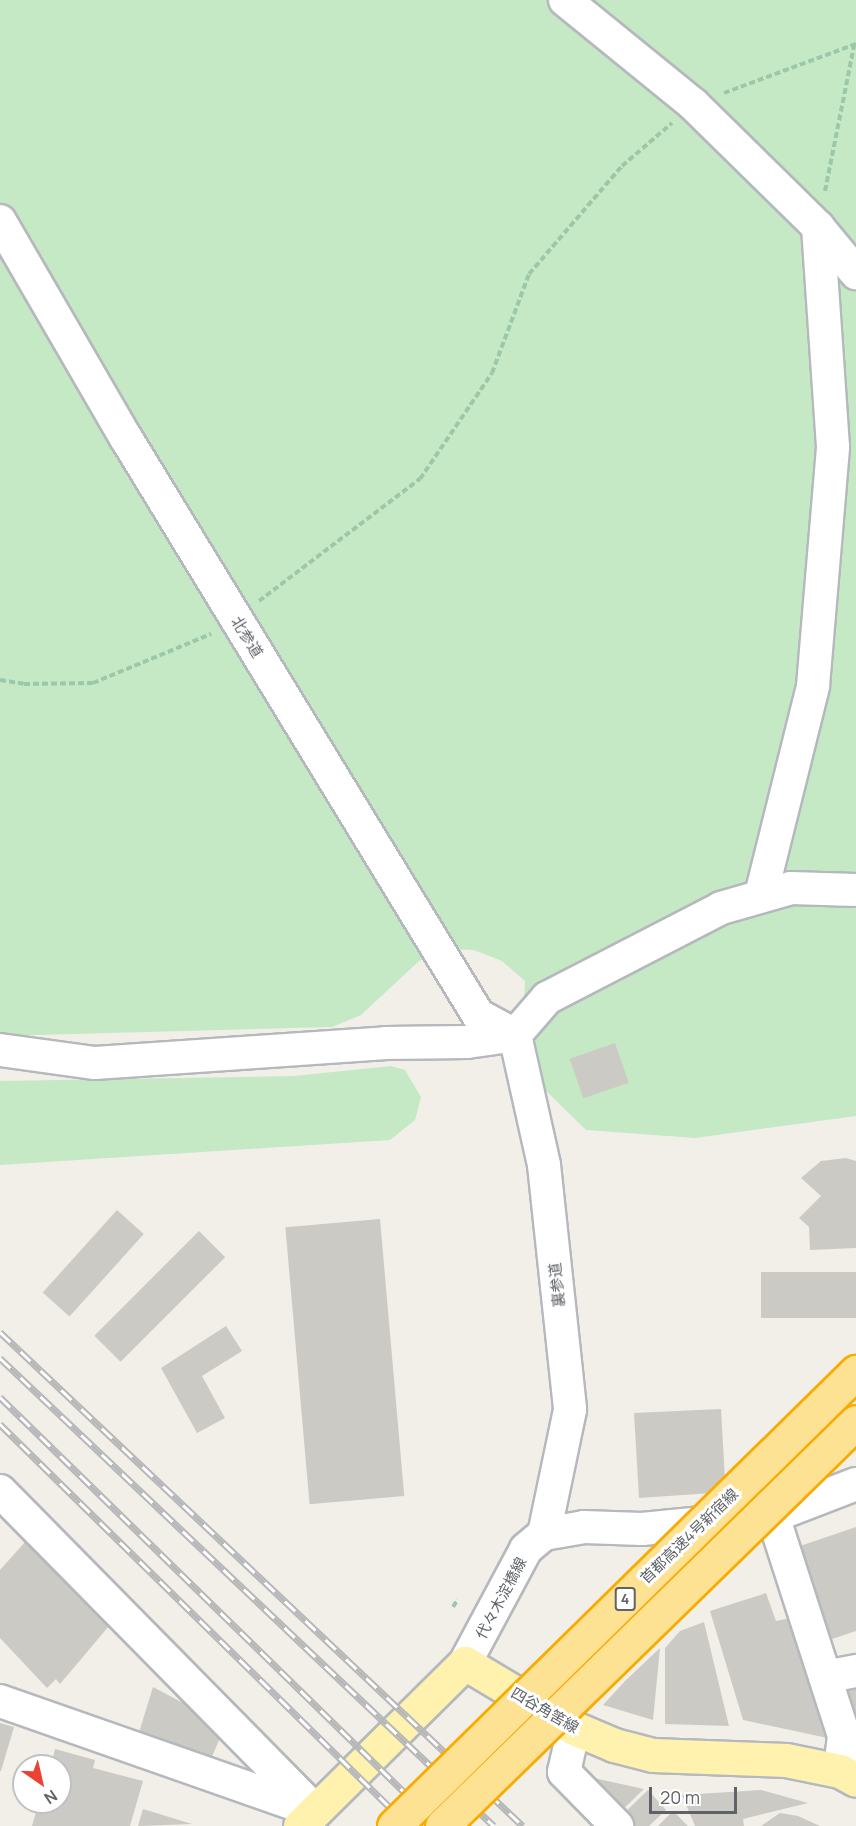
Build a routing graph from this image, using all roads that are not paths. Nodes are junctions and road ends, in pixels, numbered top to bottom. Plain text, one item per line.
1 (565, 0) edge
2 (0, 221) edge
3 (818, 227) junction
4 (856, 273) edge
5 (856, 890) edge
6 (761, 895) junction
7 (515, 1035) junction
8 (0, 1050) edge
9 (856, 1372) edge
10 (856, 1422) edge
11 (856, 1484) edge
12 (4, 1503) edge
13 (773, 1516) junction
14 (544, 1534) junction
15 (465, 1663) junction
16 (856, 1671) edge
17 (825, 1677) junction
18 (0, 1701) edge
19 (574, 1728) junction
20 (852, 1777) edge
21 (318, 1814) edge
22 (394, 1826) edge
23 (442, 1826) edge
24 (617, 1826) edge

1 - 3 street
2 - 7 street, 北参道
3 - 4 street
3 - 6 street
5 - 6 street
6 - 7 street
7 - 8 street
7 - 14 street, 裏参道
9 - 22 highway, 首都高速4号新宿線 / 4, bridge
10 - 23 highway, 4, bridge
11 - 13 street
12 - 21 street
13 - 14 street
13 - 17 street
14 - 15 street, 代々木淀橋線
15 - 19 main road, 四谷角筈線
15 - 21 main road
16 - 17 street
17 - 20 street
18 - 21 street
19 - 20 main road, 四谷角筈線
19 - 24 street

